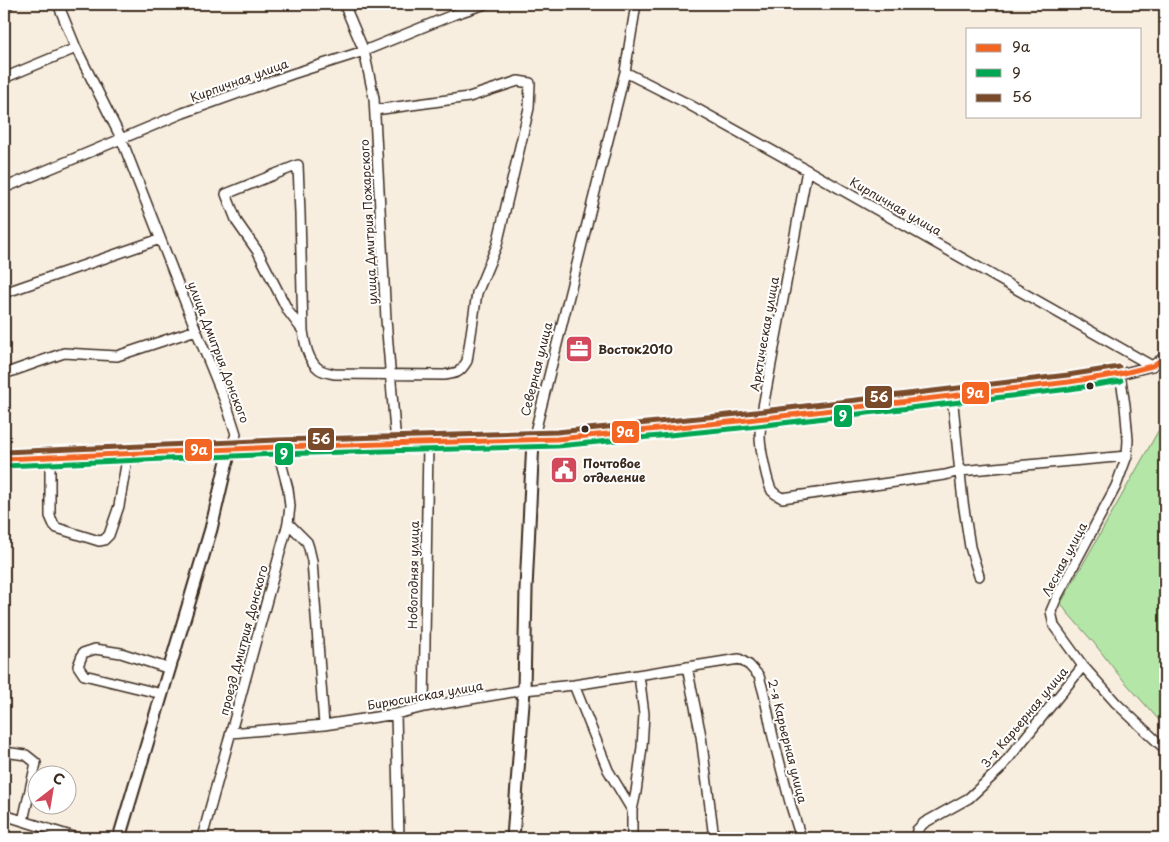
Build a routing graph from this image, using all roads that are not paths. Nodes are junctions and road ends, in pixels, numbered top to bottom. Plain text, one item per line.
1 (8, 4) edge
2 (58, 4) edge
3 (344, 4) edge
4 (485, 4) edge
5 (636, 4) edge
6 (4, 5) edge
7 (76, 48) junction
8 (364, 50) junction
9 (625, 72) junction
10 (4, 78) edge
11 (375, 110) junction
12 (121, 138) junction
13 (807, 170) junction
14 (4, 188) edge
15 (160, 239) junction
16 (4, 293) edge
17 (196, 330) junction
18 (303, 331) junction
19 (1165, 357) edge
20 (1152, 366) junction
21 (4, 374) edge
22 (390, 374) junction
23 (1120, 374) junction
24 (952, 395) junction
25 (762, 418) junction
26 (532, 440) junction
27 (428, 443) junction
28 (396, 444) junction
29 (277, 447) junction
30 (231, 449) junction
31 (128, 453) junction
32 (50, 456) junction
33 (1127, 456) junction
34 (4, 459) edge
35 (960, 471) junction
36 (288, 522) junction
37 (979, 576) dead end
38 (739, 658) joint
39 (1083, 666) junction
40 (687, 667) junction
41 (170, 668) junction
42 (639, 675) junction
43 (574, 685) junction
44 (524, 690) junction
45 (162, 694) junction
46 (424, 707) junction
47 (396, 714) junction
48 (324, 725) junction
49 (231, 733) junction
50 (1165, 749) edge
51 (4, 752) edge
52 (632, 810) junction
53 (4, 815) edge
54 (23, 821) junction
55 (630, 836) edge
56 (77, 838) edge
57 (119, 838) edge
58 (202, 838) edge
59 (399, 838) edge
60 (513, 838) edge
61 (714, 838) edge
62 (801, 838) edge
63 (916, 838) edge

1 - 6 street
2 - 7 street, улица Дмитрия Донского
3 - 8 street, улица Дмитрия Пожарского
4 - 8 street, Кирпичная улица
5 - 9 street, Северная улица
7 - 10 street
7 - 12 street, улица Дмитрия Донского
8 - 11 street, улица Дмитрия Пожарского
8 - 12 street, Кирпичная улица
9 - 13 street, Кирпичная улица
9 - 26 street, Северная улица
11 - 22 street, улица Дмитрия Пожарского
11 - 22 street
12 - 14 street, Кирпичная улица
12 - 15 street, улица Дмитрия Донского
13 - 20 street, Кирпичная улица
13 - 25 street, Арктическая улица
15 - 16 street
15 - 17 street, улица Дмитрия Донского
17 - 21 street
17 - 30 street, улица Дмитрия Донского
18 - 18 street
18 - 22 street
19 - 20 street
20 - 23 street
22 - 28 street, улица Дмитрия Пожарского
23 - 24 main road
23 - 33 street, Лесная улица
24 - 25 main road
24 - 35 street
25 - 26 main road
25 - 35 street, Арктическая улица
26 - 27 main road
26 - 44 main road, Северная улица
27 - 28 main road
27 - 46 street, Новогодняя улица
28 - 29 main road
29 - 30 main road
29 - 36 street, проезд Дмитрия Донского
30 - 31 main road
30 - 41 main road, улица Дмитрия Донского
31 - 32 main road
31 - 32 street
32 - 34 main road
33 - 35 street
33 - 39 street, Лесная улица
35 - 37 street
36 - 48 street
36 - 49 street, проезд Дмитрия Донского
38 - 40 street, Бирюсинская улица
38 - 62 street, 2-я Карьерная улица
39 - 50 street, Лесная улица
39 - 63 street, 3-я Карьерная улица
40 - 42 street, Бирюсинская улица
40 - 61 street
41 - 45 main road, улица Дмитрия Донского
41 - 45 street
42 - 43 street, Бирюсинская улица
42 - 52 street
43 - 44 street, Бирюсинская улица
43 - 52 street
44 - 46 street, Бирюсинская улица
44 - 60 main road, Северная улица
45 - 57 main road, улица Дмитрия Донского
46 - 47 street, Бирюсинская улица
47 - 48 street, Бирюсинская улица
47 - 59 street
48 - 49 street, Бирюсинская улица
49 - 58 street, проезд Дмитрия Донского
51 - 54 street
52 - 55 street
53 - 54 street
54 - 56 street

